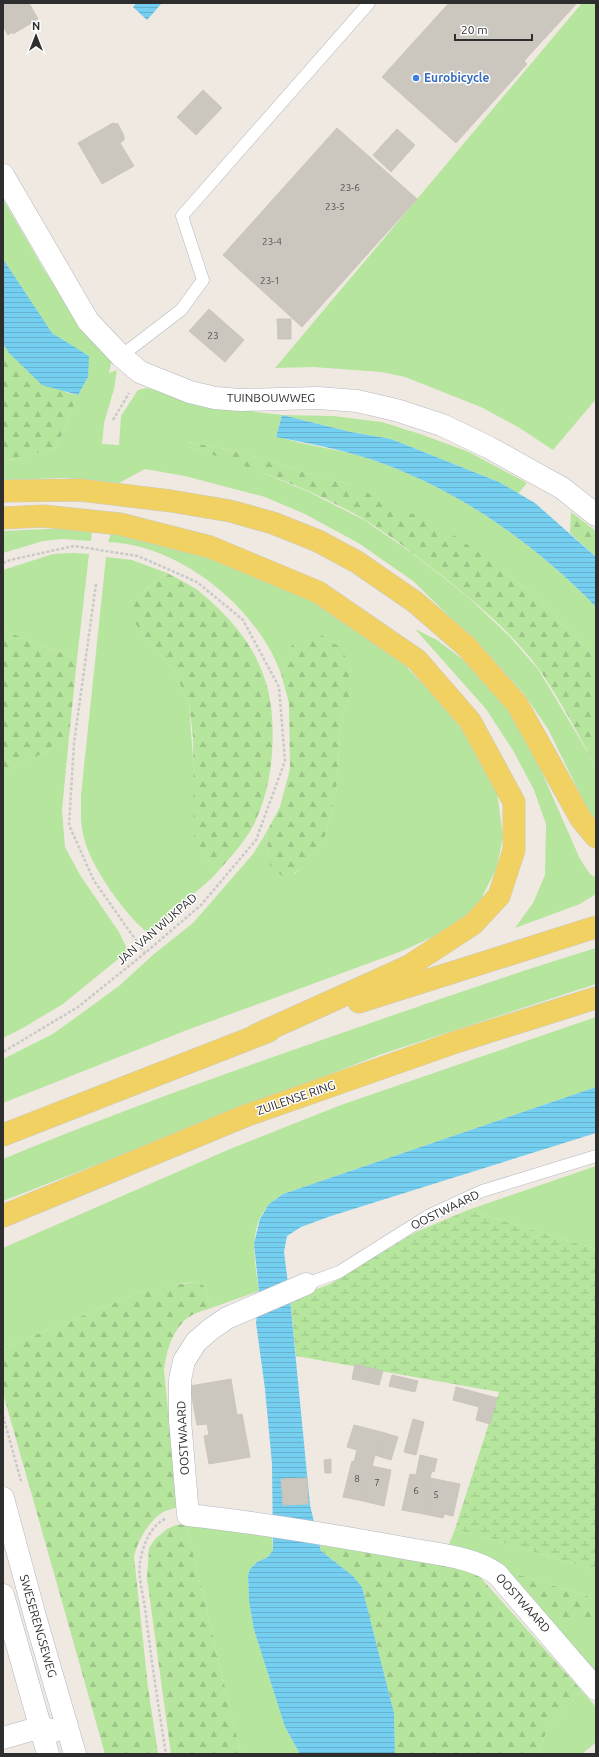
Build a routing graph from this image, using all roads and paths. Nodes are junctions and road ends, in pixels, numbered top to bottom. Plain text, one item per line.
1 (369, 3) edge
2 (3, 174) edge
3 (121, 356) junction
4 (140, 372) junction
5 (113, 420) dead end
6 (3, 491) edge
7 (596, 516) edge
8 (3, 518) edge
9 (3, 564) edge
10 (96, 584) dead end
11 (596, 837) edge
12 (596, 927) edge
13 (145, 953) junction
14 (596, 998) edge
15 (256, 1035) junction
16 (3, 1052) edge
17 (3, 1135) edge
18 (596, 1156) edge
19 (3, 1216) edge
20 (306, 1284) joint
21 (3, 1498) edge
22 (188, 1515) junction
23 (3, 1595) edge
24 (596, 1689) edge
25 (41, 1727) junction
26 (3, 1738) edge
27 (72, 1744) edge
28 (48, 1754) edge
29 (52, 1754) edge
30 (166, 1754) edge

1 - 3 lane
2 - 3 street, TUINBOUWWEG
3 - 4 street, TUINBOUWWEG
4 - 5 path
4 - 7 street, TUINBOUWWEG
6 - 11 main road
8 - 15 main road
9 - 13 path, JAN VAN WIJKPAD
10 - 13 path
12 - 15 main road
13 - 16 path, JAN VAN WIJKPAD
14 - 19 main road, ZUILENSE RING
15 - 17 main road
18 - 20 lane, OOSTWAARD
20 - 22 street, OOSTWAARD
21 - 27 street, SWESERENGSEWEG
22 - 24 street, OOSTWAARD
22 - 30 path
23 - 25 street, SWESERENGSEWEG
25 - 26 street
25 - 27 street
25 - 28 street, SWESERENGSEWEG
27 - 29 street

